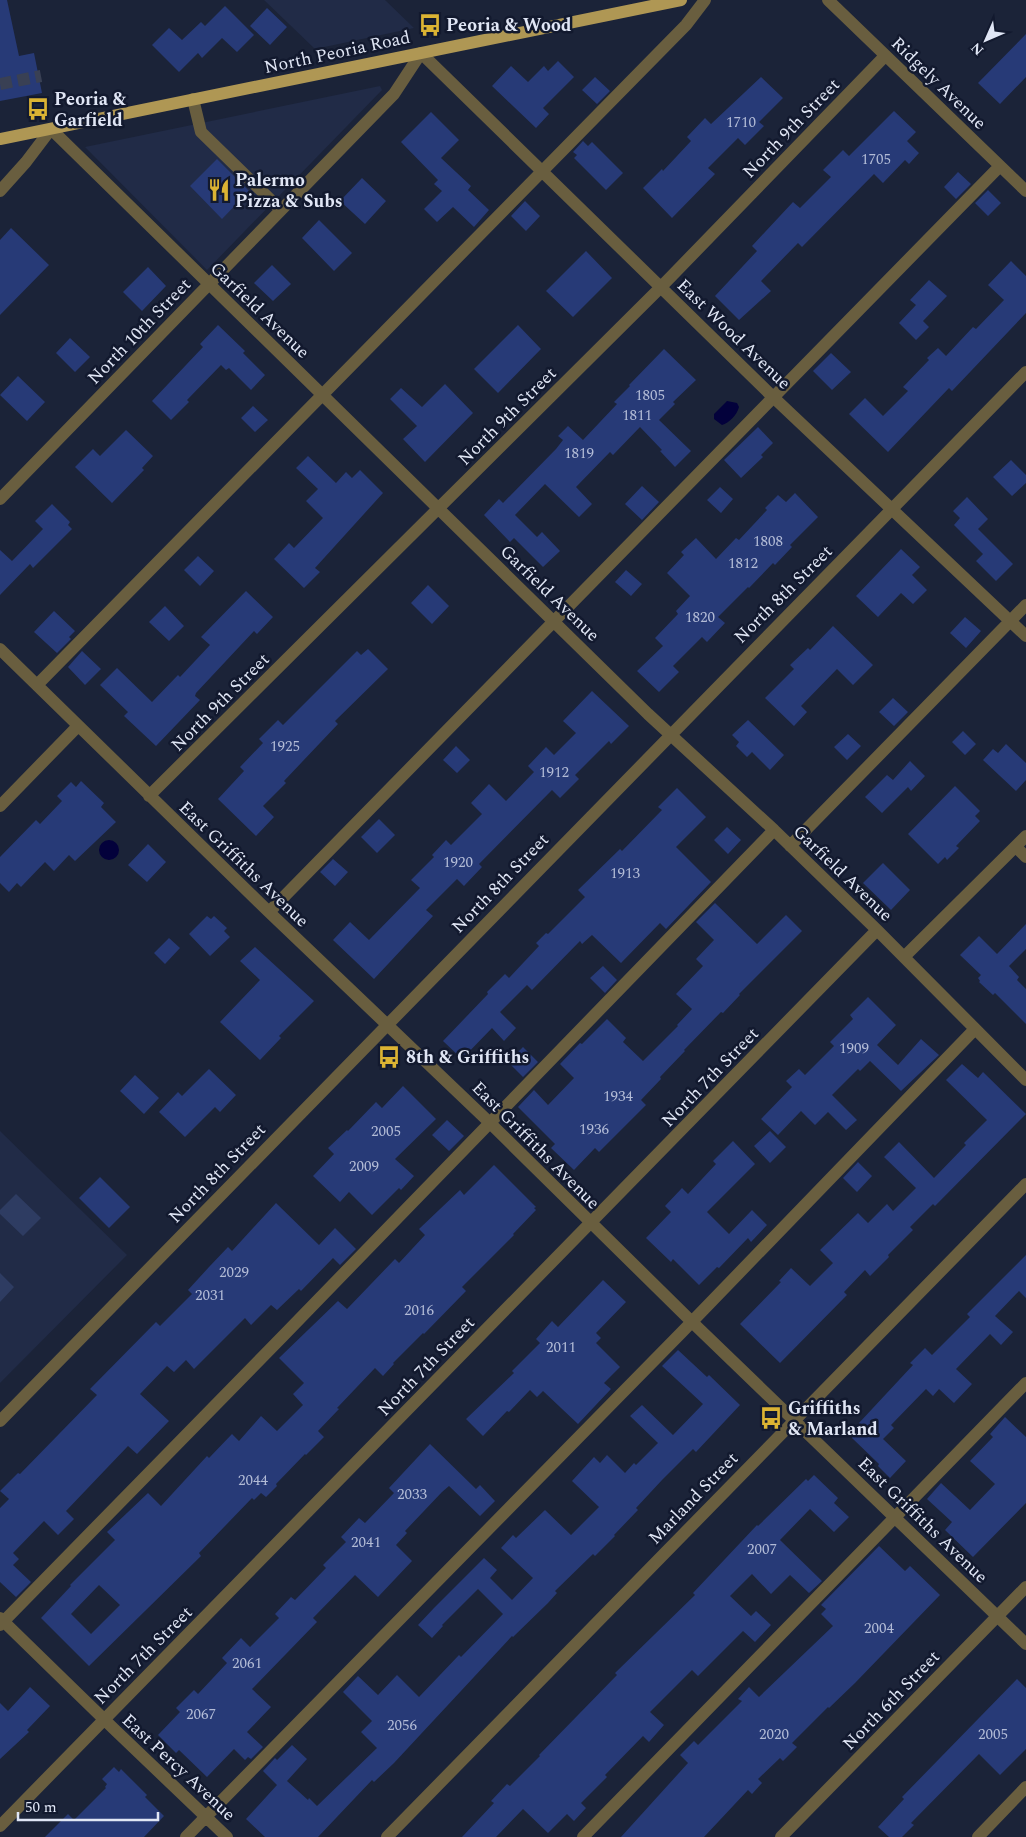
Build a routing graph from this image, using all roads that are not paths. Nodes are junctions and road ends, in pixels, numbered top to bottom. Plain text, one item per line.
1 (681, 0) edge
2 (705, 0) edge
3 (828, 0) edge
4 (422, 53) junction
5 (885, 56) junction
6 (193, 100) junction
7 (51, 129) junction
8 (0, 139) edge
9 (1000, 166) junction
10 (542, 171) junction
11 (0, 191) edge
12 (1026, 191) edge
13 (281, 210) junction
14 (209, 285) junction
15 (660, 287) junction
16 (1026, 372) edge
17 (323, 396) junction
18 (773, 397) junction
19 (0, 499) edge
20 (439, 509) junction
21 (892, 509) junction
22 (1026, 605) edge
23 (1011, 620) junction
24 (553, 621) junction
25 (1026, 636) edge
26 (0, 649) edge
27 (37, 685) junction
28 (78, 726) junction
29 (670, 734) junction
30 (149, 796) junction
31 (0, 806) edge
32 (774, 830) junction
33 (1026, 836) edge
34 (790, 846) junction
35 (1016, 847) junction
36 (1026, 856) edge
37 (269, 912) junction
38 (877, 930) junction
39 (904, 957) junction
40 (387, 1024) junction
41 (975, 1029) junction
42 (1026, 1080) edge
43 (489, 1122) junction
44 (1026, 1184) edge
45 (591, 1223) junction
46 (692, 1322) junction
47 (1026, 1383) edge
48 (794, 1420) junction
49 (0, 1421) edge
50 (896, 1518) junction
51 (1026, 1588) edge
52 (998, 1616) junction
53 (1, 1621) edge
54 (1026, 1644) edge
55 (104, 1720) junction
56 (1026, 1787) edge
57 (206, 1817) junction
58 (0, 1826) edge
59 (186, 1837) edge
60 (227, 1837) edge
61 (386, 1837) edge
62 (583, 1837) edge
63 (782, 1837) edge
64 (978, 1837) edge

1 - 4 main road, North Peoria Road
2 - 10 street
3 - 5 street, Ridgely Avenue
4 - 6 main road, North Peoria Road
4 - 10 street, East Wood Avenue
4 - 13 street, North 10th Street
5 - 9 street, Ridgely Avenue
5 - 15 street, North 9th Street
6 - 7 main road, North Peoria Road
6 - 13 street
7 - 8 main road, North Peoria Road
7 - 11 street
7 - 14 street, Garfield Avenue
9 - 12 street, Ridgely Avenue
9 - 18 street
10 - 15 street, East Wood Avenue
10 - 17 street
13 - 14 street, North 10th Street
14 - 17 street, Garfield Avenue
14 - 19 street, North 10th Street
15 - 18 street, East Wood Avenue
15 - 20 street, North 9th Street
16 - 21 street, North 8th Street
17 - 20 street, Garfield Avenue
17 - 27 street
18 - 21 street, East Wood Avenue
18 - 24 street
20 - 24 street, Garfield Avenue
20 - 30 street, North 9th Street
21 - 23 street, East Wood Avenue
21 - 29 street, North 8th Street
22 - 23 street
23 - 25 street, East Wood Avenue
23 - 34 street
24 - 29 street, Garfield Avenue
24 - 37 street
26 - 27 street, East Griffiths Avenue
27 - 28 street, East Griffiths Avenue
28 - 30 street, East Griffiths Avenue
28 - 31 street
29 - 32 street, Garfield Avenue
29 - 40 street, North 8th Street
30 - 37 street, East Griffiths Avenue
32 - 34 street, Garfield Avenue
32 - 43 street
33 - 35 street
34 - 38 street, Garfield Avenue
35 - 36 street
35 - 39 street
37 - 40 street, East Griffiths Avenue
38 - 39 street, Garfield Avenue
38 - 45 street, North 7th Street
39 - 41 street, Garfield Avenue
40 - 43 street, East Griffiths Avenue
40 - 49 street, North 8th Street
41 - 42 street, Garfield Avenue
41 - 46 street
43 - 45 street, East Griffiths Avenue
43 - 53 street
44 - 48 street, Marland Street
45 - 46 street, East Griffiths Avenue
45 - 55 street, North 7th Street
46 - 48 street, East Griffiths Avenue
46 - 57 street
47 - 50 street
48 - 50 street, East Griffiths Avenue
48 - 61 street, Marland Street
50 - 52 street, East Griffiths Avenue
50 - 62 street
51 - 52 street, North 6th Street
52 - 54 street, East Griffiths Avenue
52 - 63 street, North 6th Street
53 - 55 street, East Percy Avenue
55 - 57 street, East Percy Avenue
55 - 58 street, North 7th Street
56 - 64 street
57 - 59 street
57 - 60 street, East Percy Avenue

